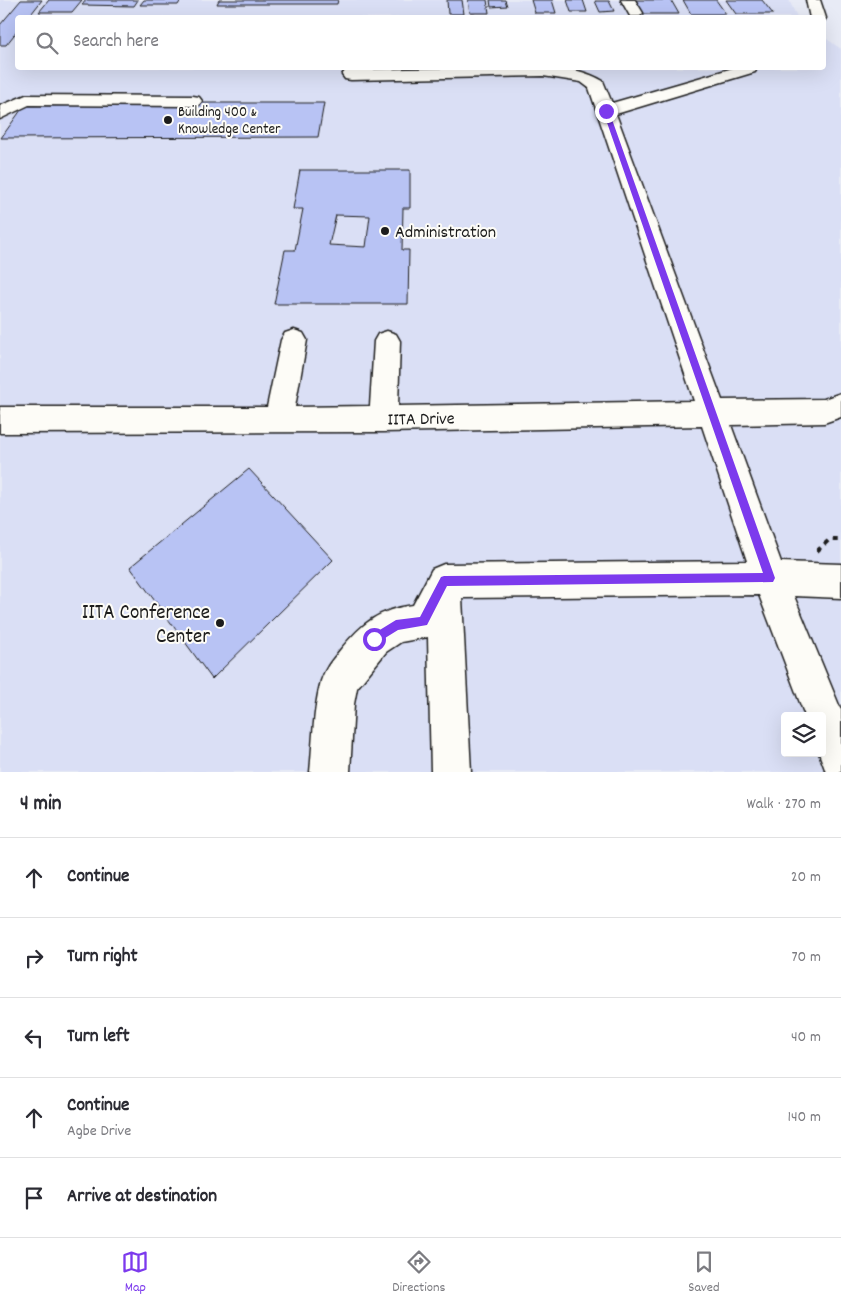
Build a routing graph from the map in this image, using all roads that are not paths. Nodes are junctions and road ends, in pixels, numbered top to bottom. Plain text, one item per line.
1 (814, 0) edge
2 (817, 15) edge
3 (511, 70) edge
4 (548, 70) edge
5 (742, 70) edge
6 (351, 75) dead end
7 (193, 100) dead end
8 (606, 111) junction
9 (0, 113) edge
10 (294, 340) dead end
11 (387, 341) dead end
12 (841, 405) edge
13 (711, 411) junction
14 (279, 418) junction
15 (383, 419) junction
16 (0, 420) edge
17 (770, 578) junction
18 (841, 580) edge
19 (444, 581) junction
20 (841, 759) edge
21 (330, 772) edge
22 (451, 772) edge

1 - 2 street
3 - 6 street
4 - 8 street
5 - 8 street
7 - 9 street
8 - 13 street
10 - 14 street
11 - 15 street
12 - 13 street, IITA Drive
13 - 15 street, IITA Drive
13 - 17 street
14 - 15 street, IITA Drive
14 - 16 street, IITA Drive
17 - 18 street
17 - 19 street
17 - 20 street
19 - 21 street
19 - 22 street

